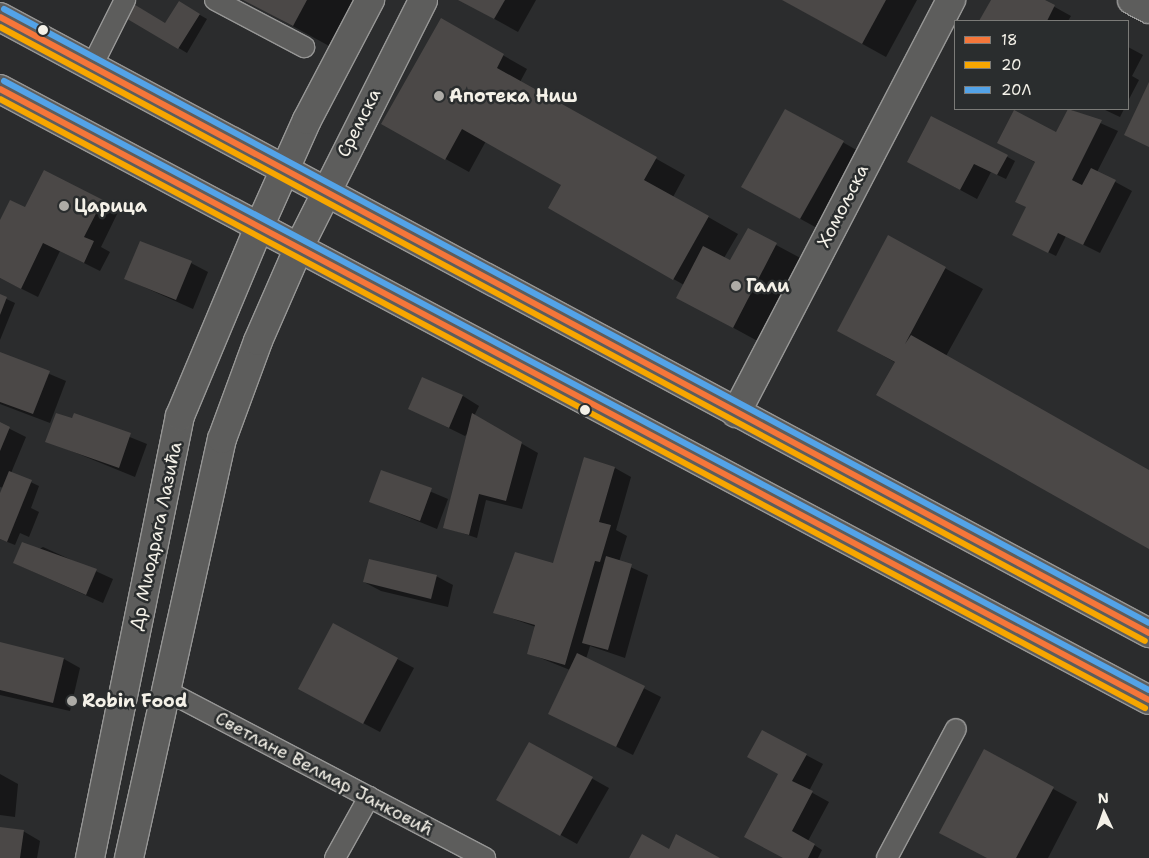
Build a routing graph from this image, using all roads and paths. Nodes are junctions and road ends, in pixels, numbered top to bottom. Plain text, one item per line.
1 (126, 0) edge
2 (215, 0) edge
3 (370, 0) edge
4 (423, 0) edge
5 (951, 0) edge
6 (1132, 0) edge
7 (1149, 9) edge
8 (0, 17) edge
9 (304, 47) dead end
10 (92, 66) junction
11 (0, 89) edge
12 (286, 168) junction
13 (326, 189) junction
14 (260, 225) junction
15 (300, 247) junction
16 (736, 413) junction
17 (1149, 633) edge
18 (163, 689) junction
19 (1149, 700) edge
20 (956, 729) dead end
21 (369, 797) junction
22 (894, 856) edge
23 (90, 858) edge
24 (129, 858) edge
25 (335, 858) edge
26 (485, 858) edge

1 - 10 lane
2 - 9 lane
3 - 12 main road
4 - 13 main road, Сремска
5 - 16 main road, Хомољска
6 - 7 main road
8 - 10 main road
10 - 12 main road
11 - 14 main road
12 - 13 main road
12 - 14 main road
13 - 15 main road, Сремска
13 - 16 main road
14 - 15 main road
14 - 23 main road, Др Миодрага Лазића
15 - 18 main road
15 - 19 main road
16 - 17 main road
18 - 21 lane, Светлане Велмар Јанковић
18 - 24 main road
20 - 22 lane
21 - 25 lane
21 - 26 lane, Светлане Велмар Јанковић

